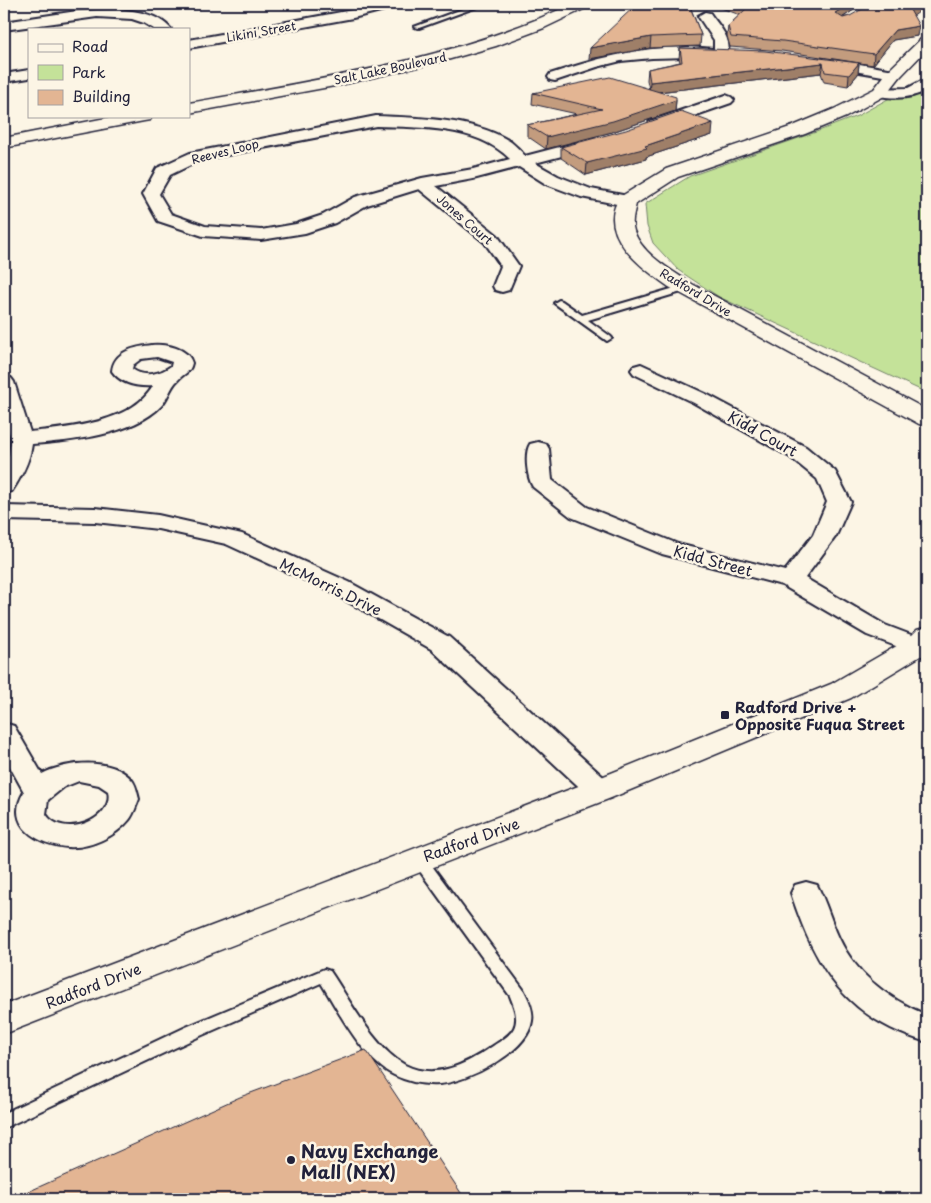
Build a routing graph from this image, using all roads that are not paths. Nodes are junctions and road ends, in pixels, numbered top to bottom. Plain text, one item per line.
1 (391, 4) edge
2 (482, 4) edge
3 (583, 4) edge
4 (329, 6) dead end
5 (354, 14) junction
6 (705, 16) dead end
7 (4, 26) edge
8 (162, 28) edge
9 (417, 28) dead end
10 (927, 41) edge
11 (190, 44) edge
12 (809, 60) edge
13 (28, 74) edge
14 (894, 74) junction
15 (555, 77) dead end
16 (4, 78) edge
17 (927, 82) edge
18 (880, 92) junction
19 (726, 100) dead end
20 (190, 108) edge
21 (134, 118) edge
22 (637, 131) edge
23 (611, 139) edge
24 (4, 143) edge
25 (522, 162) junction
26 (422, 183) junction
27 (627, 201) junction
28 (502, 286) dead end
29 (686, 288) junction
30 (559, 303) dead end
31 (581, 318) junction
32 (607, 338) dead end
33 (641, 370) dead end
34 (169, 376) dead end
35 (4, 382) edge
36 (927, 419) edge
37 (22, 439) junction
38 (538, 450) dead end
39 (4, 486) edge
40 (4, 513) edge
41 (792, 580) junction
42 (924, 644) edge
43 (4, 732) edge
44 (600, 790) junction
45 (38, 792) dead end
46 (420, 859) junction
47 (806, 893) dead end
48 (4, 1020) edge
49 (927, 1029) edge
50 (4, 1121) edge

1 - 5 street, Likini Street
2 - 9 lane
3 - 20 street, Salt Lake Boulevard
4 - 5 street
5 - 11 street, Likini Street
6 - 15 street
7 - 8 street
10 - 14 street
12 - 14 street
13 - 16 street
14 - 18 street
17 - 18 street
18 - 27 street
19 - 22 street
21 - 24 street
23 - 25 street
25 - 26 street, Reeves Loop
25 - 26 street, Reeves Loop
25 - 27 street, Reeves Loop
26 - 28 street, Jones Court
27 - 29 street, Radford Drive
29 - 31 lane
29 - 36 street, Radford Drive
30 - 31 lane
31 - 32 lane
33 - 41 street, Kidd Court
34 - 37 street
35 - 37 street
37 - 39 street
38 - 41 street, Kidd Street
40 - 44 street, McMorris Drive
41 - 42 street, Kidd Street
42 - 44 street, Radford Drive
43 - 45 street
44 - 46 street, Radford Drive
46 - 48 street, Radford Drive
46 - 50 lane
47 - 49 street

